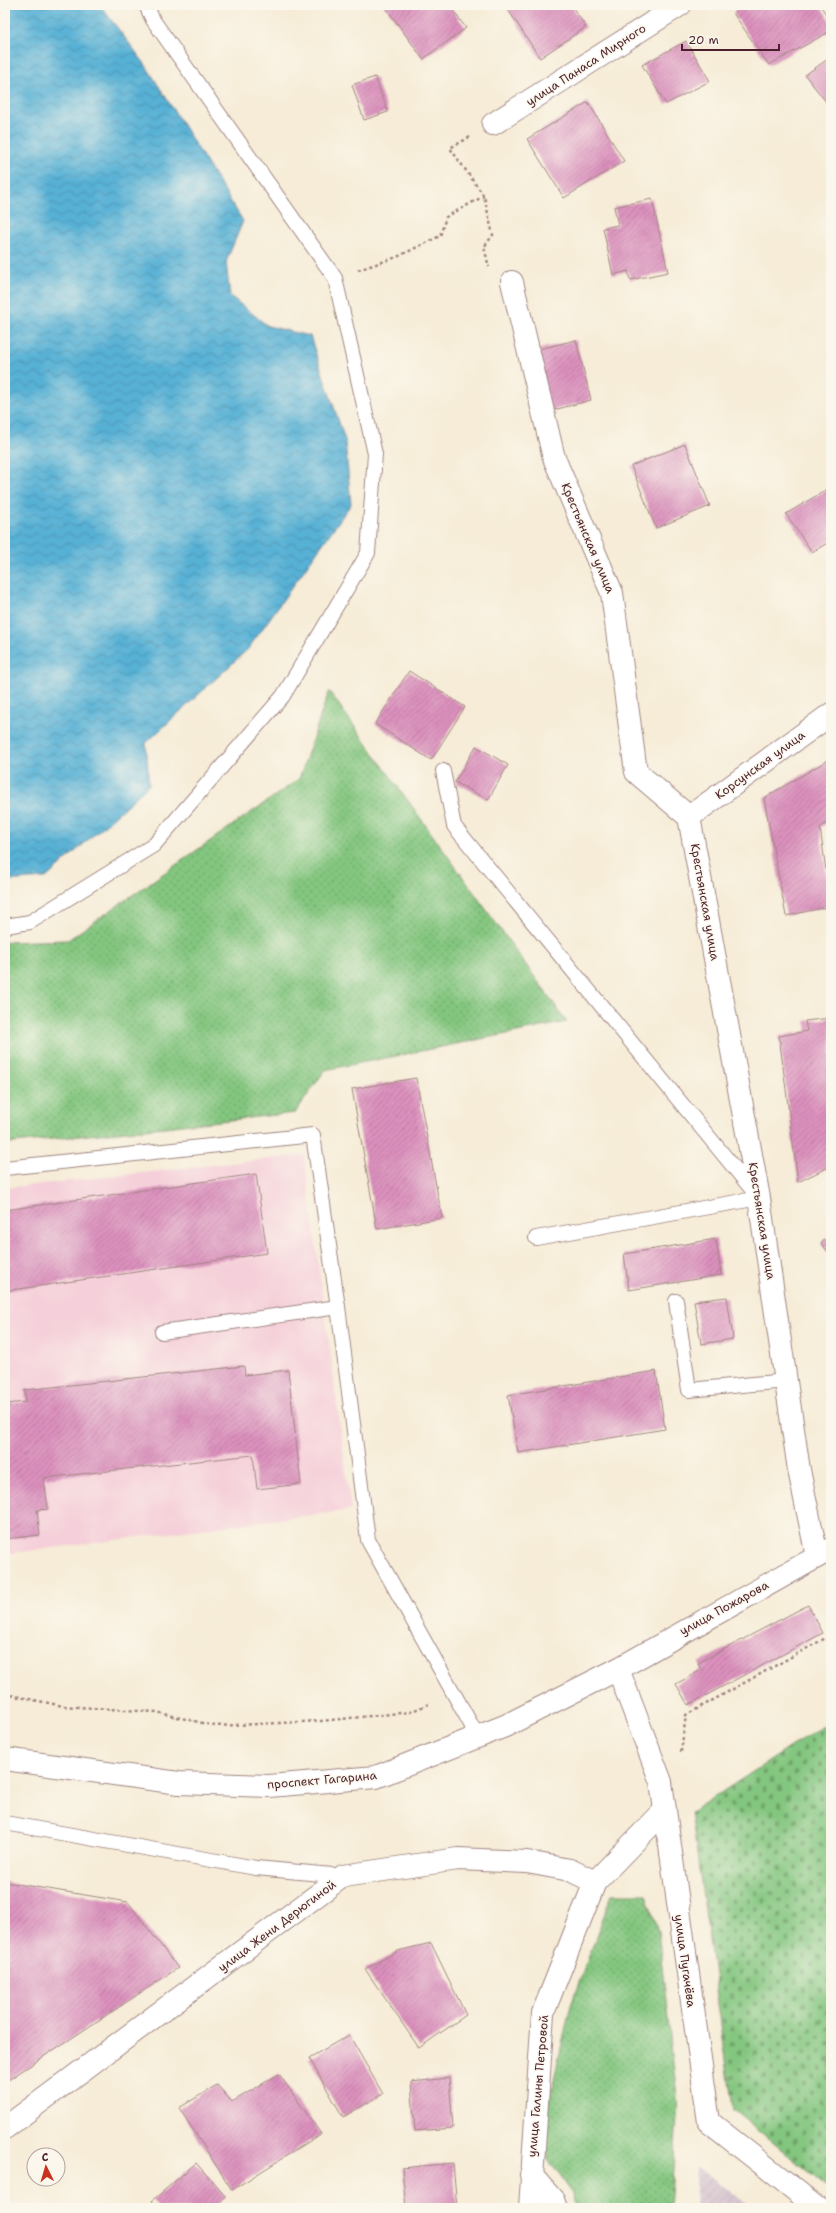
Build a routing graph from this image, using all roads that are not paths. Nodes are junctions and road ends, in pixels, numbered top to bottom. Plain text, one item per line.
1 (146, 5) edge
2 (680, 5) edge
3 (493, 124) road end
4 (512, 282) road end
5 (831, 714) edge
6 (443, 771) dead end
7 (689, 816) junction
8 (5, 926) edge
9 (5, 1168) edge
10 (759, 1198) junction
11 (536, 1238) dead end
12 (676, 1301) dead end
13 (338, 1307) junction
14 (162, 1332) dead end
15 (786, 1381) junction
16 (824, 1552) edge
17 (618, 1669) junction
18 (478, 1736) junction
19 (5, 1759) edge
20 (665, 1810) junction
21 (5, 1823) edge
22 (343, 1876) junction
23 (595, 1882) junction
24 (5, 2128) edge
25 (531, 2175) junction
26 (530, 2208) edge
27 (556, 2208) edge
28 (818, 2208) edge

1 - 8 lane
2 - 3 street, улица Панаса Мирного
4 - 7 street, Крестьянская улица
5 - 7 street, Корсунская улица
6 - 10 lane
7 - 10 street, Крестьянская улица
9 - 13 lane
10 - 11 lane
10 - 15 street, Крестьянская улица
12 - 15 lane
13 - 14 lane
13 - 18 lane
15 - 16 street, Крестьянская улица
16 - 17 street, улица Пожарова
17 - 18 street, проспект Гагарина
17 - 20 street, улица Пугачёва
18 - 19 street, проспект Гагарина
20 - 23 street, улица Галины Петровой
20 - 28 street, улица Пугачёва
21 - 22 lane
22 - 23 street, улица Жени Дерюгиной
22 - 24 street, улица Жени Дерюгиной
23 - 25 street, улица Галины Петровой
25 - 26 street, улица Галины Петровой
25 - 27 street

